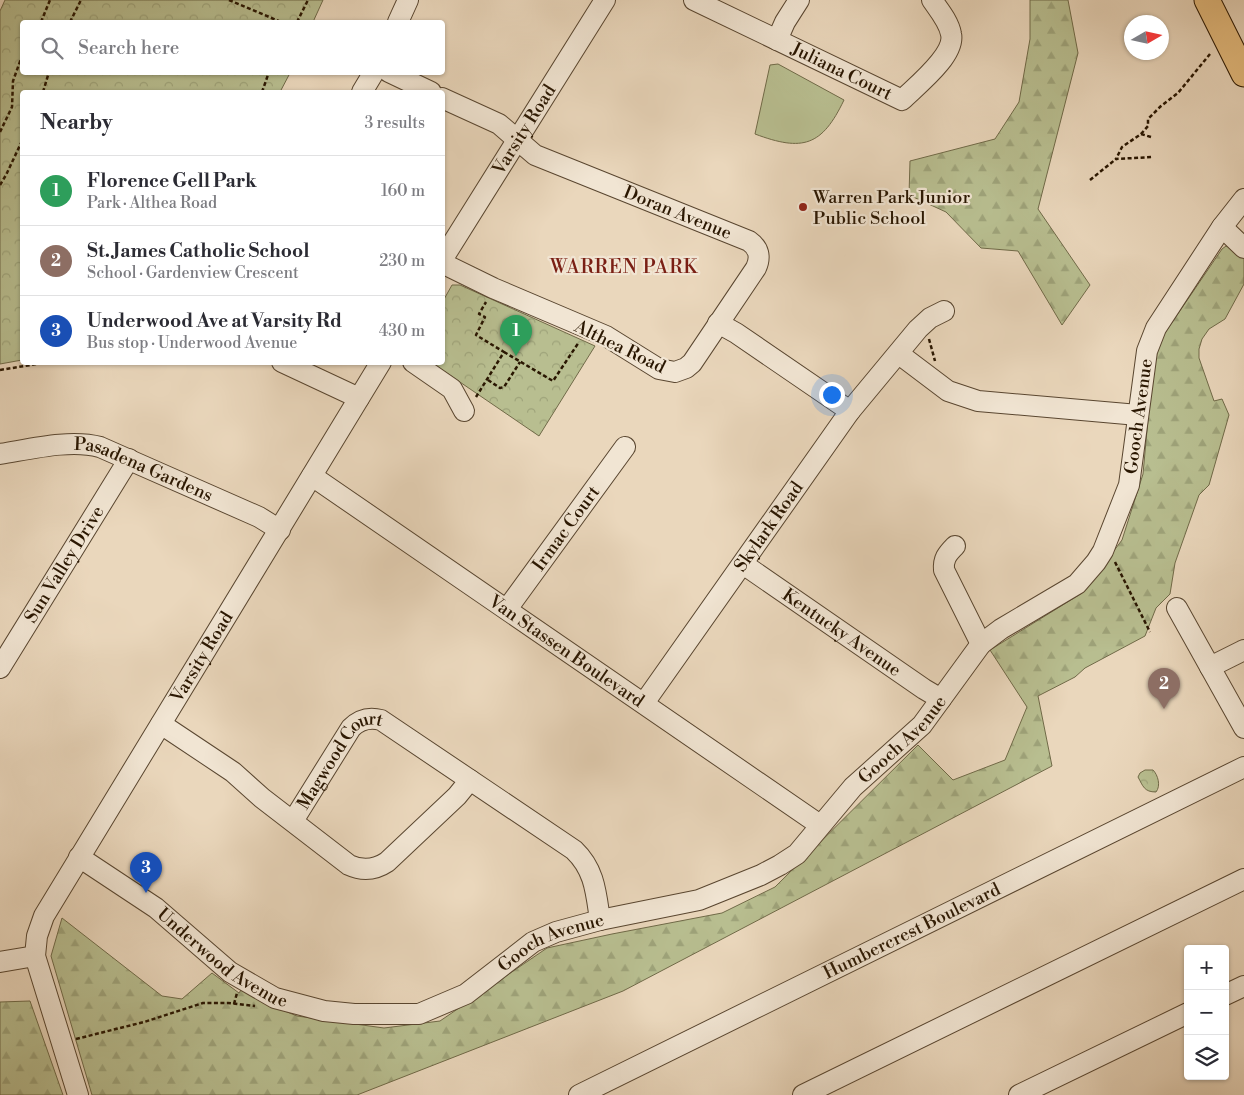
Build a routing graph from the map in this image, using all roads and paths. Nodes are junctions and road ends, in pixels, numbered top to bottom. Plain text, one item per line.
1 (50, 0) edge
2 (81, 0) edge
3 (229, 0) edge
4 (308, 0) edge
5 (408, 0) edge
6 (605, 0) edge
7 (694, 0) edge
8 (799, 0) edge
9 (932, 0) edge
10 (1208, 2) edge
11 (251, 9) dead end
12 (42, 20) edge
13 (71, 20) edge
14 (276, 20) edge
15 (298, 20) edge
16 (399, 20) edge
17 (1244, 31) edge
18 (778, 40) junction
19 (1210, 54) dead end
20 (20, 62) edge
21 (1244, 74) edge
22 (48, 75) edge
23 (268, 75) edge
24 (372, 75) edge
25 (395, 75) edge
26 (44, 90) edge
27 (263, 90) edge
28 (363, 90) edge
29 (427, 90) edge
30 (445, 99) edge
31 (0, 132) edge
32 (1141, 134) junction
33 (1151, 137) dead end
34 (519, 140) junction
35 (20, 145) edge
36 (1153, 157) dead end
37 (1116, 160) junction
38 (1090, 180) dead end
39 (0, 185) edge
40 (1244, 199) edge
41 (1222, 227) junction
42 (1244, 248) edge
43 (445, 257) edge
44 (445, 264) edge
45 (489, 296) dead end
46 (944, 311) dead end
47 (718, 323) junction
48 (927, 334) dead end
49 (582, 338) dead end
50 (504, 352) junction
51 (899, 354) junction
52 (520, 362) junction
53 (31, 365) edge
54 (288, 365) edge
55 (379, 365) edge
56 (417, 365) edge
57 (937, 368) dead end
58 (0, 370) edge
59 (488, 380) junction
60 (359, 398) junction
61 (464, 411) joint
62 (850, 411) junction
63 (1138, 415) junction
64 (625, 447) dead end
65 (0, 454) edge
66 (129, 459) junction
67 (312, 476) junction
68 (280, 530) junction
69 (954, 546) dead end
70 (1114, 559) dead end
71 (743, 564) junction
72 (1177, 608) dead end
73 (507, 609) junction
74 (1150, 632) dead end
75 (7, 640) edge
76 (981, 644) junction
77 (1244, 650) edge
78 (1210, 667) junction
79 (0, 668) edge
80 (941, 699) junction
81 (644, 703) junction
82 (161, 724) junction
83 (1244, 728) edge
84 (1244, 767) edge
85 (470, 780) junction
86 (293, 821) junction
87 (820, 826) junction
88 (78, 857) junction
89 (1244, 878) edge
90 (600, 920) junction
91 (35, 956) junction
92 (0, 962) edge
93 (1244, 986) edge
94 (1229, 993) edge
95 (236, 998) dead end
96 (234, 1004) junction
97 (261, 1005) dead end
98 (324, 1011) joint
99 (1184, 1015) edge
100 (78, 1039) dead end
101 (78, 1095) edge
102 (579, 1095) edge
103 (802, 1095) edge
104 (1019, 1095) edge

1 - 12 path
2 - 13 path
3 - 11 path
3 - 14 path
4 - 15 path
5 - 16 street
6 - 34 street, Varsity Road
7 - 18 street, Juliana Court
8 - 18 street, Juliana Court
9 - 18 street, Juliana Court
10 - 17 main road
10 - 21 main road
19 - 32 path
20 - 31 path
22 - 26 path
23 - 27 path
24 - 28 street
25 - 29 street
30 - 34 street, Doran Avenue
32 - 33 path
32 - 37 path
34 - 43 street, Varsity Road
34 - 47 street, Doran Avenue
35 - 39 path
36 - 37 path
37 - 38 path
40 - 41 street, Gooch Avenue
41 - 42 street
41 - 63 street, Gooch Avenue
44 - 47 street, Althea Road
45 - 50 path
46 - 51 street, Skylark Road
47 - 62 street
48 - 57 path
49 - 52 path
50 - 52 path
50 - 59 path
51 - 62 street, Skylark Road
51 - 63 street
52 - 59 path
53 - 58 path
54 - 60 street
55 - 60 street, Varsity Road
56 - 61 street
59 - 61 path
60 - 67 street, Varsity Road
62 - 71 street, Skylark Road
63 - 76 street, Gooch Avenue
64 - 73 street, Irmac Court
65 - 66 street, Pasadena Gardens
66 - 68 street, Pasadena Gardens
66 - 75 street, Sun Valley Drive
67 - 68 street, Varsity Road
67 - 73 street, Van Stassen Boulevard
68 - 82 street, Varsity Road
69 - 76 street
70 - 74 path
71 - 80 street, Kentucky Avenue
71 - 81 street, Skylark Road
72 - 78 street
73 - 81 street, Van Stassen Boulevard
75 - 79 street, Sun Valley Drive
76 - 80 street, Gooch Avenue
77 - 78 street
78 - 83 street
80 - 87 street, Gooch Avenue
81 - 87 street, Van Stassen Boulevard
82 - 86 street, Magwood Court
82 - 88 street, Varsity Road
84 - 102 street, Humbercrest Boulevard
85 - 86 street, Magwood Court
85 - 86 street, Magwood Court
85 - 90 street, Magwood Court
87 - 90 street, Gooch Avenue
88 - 91 street, Varsity Road
88 - 98 street, Underwood Avenue
89 - 103 street
90 - 98 street, Gooch Avenue
91 - 92 street
91 - 101 street
93 - 94 street
95 - 96 path
96 - 97 path
96 - 100 path
99 - 104 street

